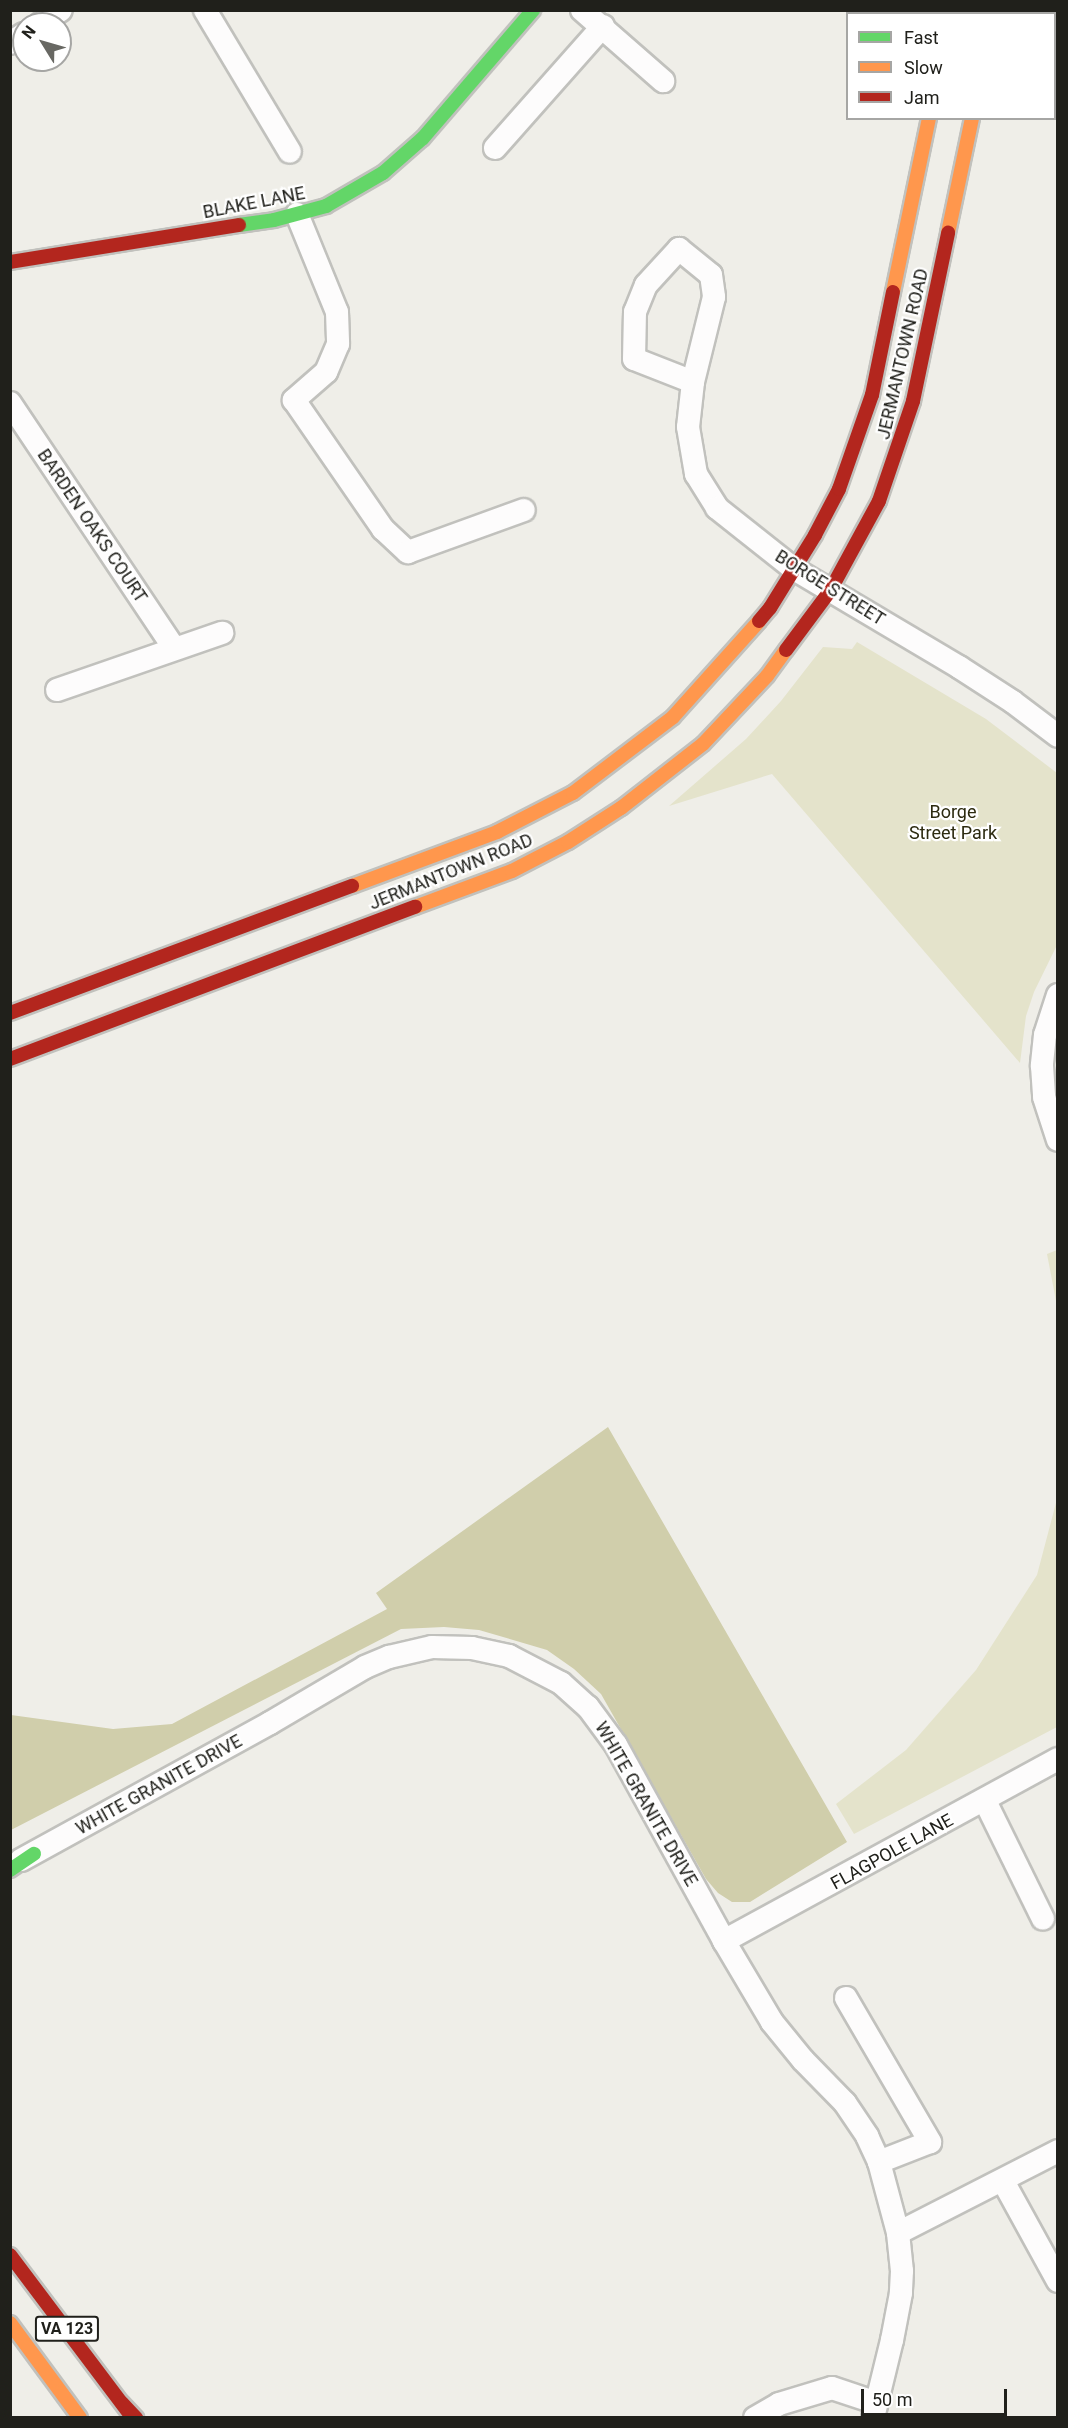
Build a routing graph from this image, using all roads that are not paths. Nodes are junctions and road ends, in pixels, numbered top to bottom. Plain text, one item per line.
1 (205, 10) edge
2 (534, 10) edge
3 (582, 10) edge
4 (603, 27) junction
5 (663, 81) dead end
6 (929, 120) edge
7 (972, 120) edge
8 (495, 148) dead end
9 (290, 152) dead end
10 (297, 214) junction
11 (10, 262) edge
12 (693, 382) junction
13 (10, 403) edge
14 (524, 510) dead end
15 (794, 569) junction
16 (830, 591) junction
17 (222, 633) dead end
18 (174, 648) junction
19 (57, 690) dead end
20 (1058, 736) edge
21 (1058, 994) edge
22 (10, 1013) edge
23 (10, 1059) edge
24 (1058, 1140) edge
25 (1058, 1759) edge
26 (985, 1801) junction
27 (34, 1854) junction
28 (10, 1864) edge
29 (10, 1870) edge
30 (1043, 1919) dead end
31 (724, 1941) junction
32 (846, 1998) dead end
33 (1058, 2151) edge
34 (879, 2162) junction
35 (1003, 2181) junction
36 (898, 2233) junction
37 (10, 2255) edge
38 (1058, 2282) edge
39 (10, 2323) edge
40 (875, 2410) edge
41 (80, 2418) edge
42 (134, 2418) edge
43 (755, 2418) edge

1 - 9 street
2 - 10 main road, BLAKE LANE
3 - 4 street
4 - 5 street
4 - 8 street
6 - 15 main road, JERMANTOWN ROAD
7 - 16 main road, JERMANTOWN ROAD
10 - 11 main road, BLAKE LANE
10 - 14 street
12 - 12 street, BORGE STREET
12 - 15 street, BORGE STREET
13 - 18 street, BARDEN OAKS COURT
15 - 16 street, BORGE STREET
15 - 22 main road, JERMANTOWN ROAD
16 - 20 street, BORGE STREET
16 - 23 main road, JERMANTOWN ROAD
17 - 18 street
18 - 19 street
21 - 24 street
25 - 26 street, FLAGPOLE LANE
26 - 30 street
26 - 31 street, FLAGPOLE LANE
27 - 28 street, WHITE GRANITE DRIVE
27 - 29 main road
27 - 31 street, WHITE GRANITE DRIVE
31 - 34 street, WHITE GRANITE DRIVE
32 - 34 street
33 - 35 street
34 - 36 street, WHITE GRANITE DRIVE
35 - 36 street
35 - 38 street
36 - 40 street, WHITE GRANITE DRIVE
37 - 42 main road, VA 123
39 - 41 main road, VA 123
40 - 43 street

